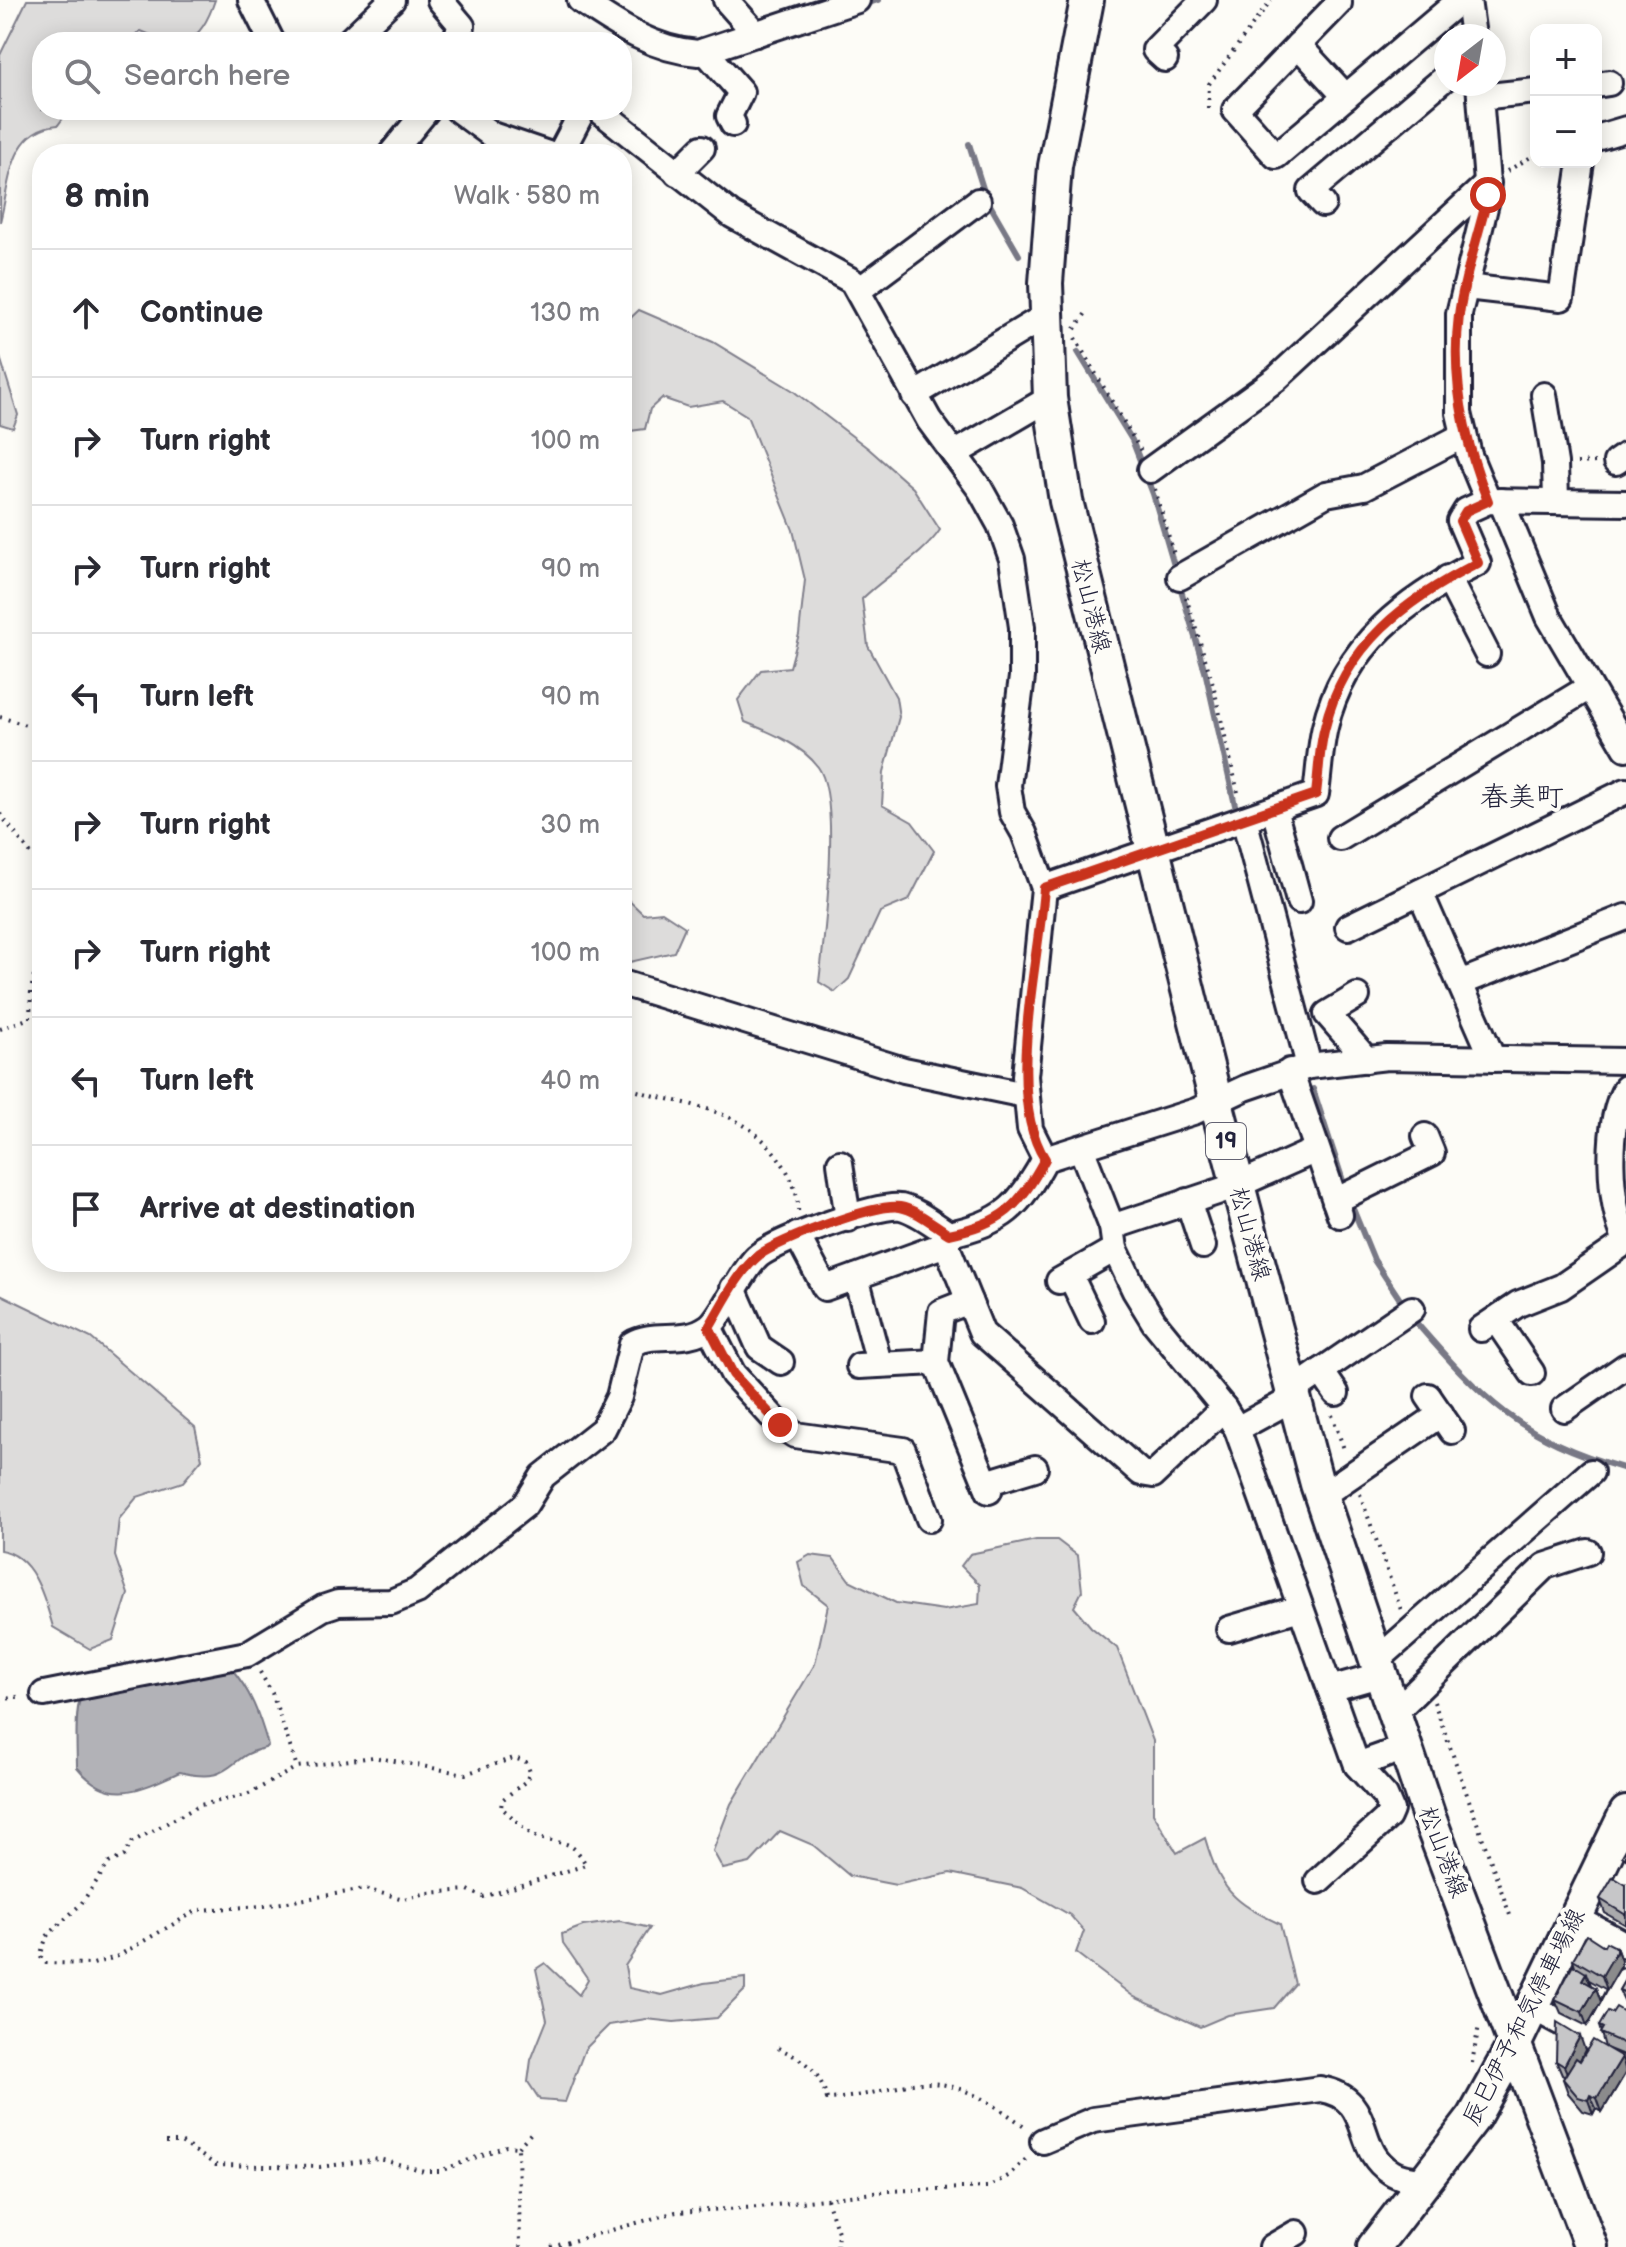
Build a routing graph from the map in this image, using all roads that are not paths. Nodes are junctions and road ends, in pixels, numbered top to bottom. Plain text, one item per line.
1 (392, 0) edge
2 (440, 0) edge
3 (580, 0) edge
4 (726, 0) edge
5 (857, 0) edge
6 (1087, 0) edge
7 (1204, 0) edge
8 (1460, 0) edge
9 (1468, 0) edge
10 (1339, 3) dead end
11 (260, 5) edge
12 (824, 5) edge
13 (1471, 24) edge
14 (269, 32) edge
15 (358, 32) edge
16 (459, 32) edge
17 (617, 32) edge
18 (756, 34) junction
19 (632, 38) edge
20 (1298, 45) junction
21 (705, 51) junction
22 (1165, 59) dead end
23 (1434, 87) edge
24 (1506, 91) edge
25 (1530, 91) edge
26 (1479, 96) edge
27 (1346, 97) junction
28 (419, 120) edge
29 (472, 120) edge
30 (578, 120) edge
31 (611, 120) edge
32 (733, 124) dead end
33 (1626, 129) edge
34 (1602, 136) edge
35 (399, 144) edge
36 (519, 144) edge
37 (565, 144) edge
38 (702, 148) dead end
39 (1580, 168) edge
40 (677, 173) junction
41 (1488, 183) junction
42 (978, 201) dead end
43 (1323, 204) dead end
44 (1466, 287) junction
45 (859, 290) junction
46 (1058, 322) junction
47 (914, 395) junction
48 (1544, 395) dead end
49 (1050, 398) junction
50 (1464, 435) junction
51 (954, 454) junction
52 (1150, 470) dead end
53 (1494, 501) junction
54 (1556, 502) junction
55 (1626, 503) edge
56 (1180, 577) dead end
57 (1448, 578) junction
58 (1487, 654) dead end
59 (1588, 688) junction
60 (1626, 748) edge
61 (1626, 791) edge
62 (1274, 809) junction
63 (1244, 819) junction
64 (1340, 838) dead end
65 (1153, 851) junction
66 (1044, 888) junction
67 (1420, 892) junction
68 (1299, 901) dead end
69 (1626, 917) edge
70 (1348, 927) dead end
71 (1460, 983) junction
72 (632, 986) edge
73 (1357, 996) dead end
74 (1493, 1059) junction
75 (1367, 1060) junction
76 (1626, 1061) edge
77 (1300, 1068) junction
78 (1626, 1088) edge
79 (1025, 1095) junction
80 (1216, 1102) junction
81 (1425, 1136) dead end
82 (1081, 1148) junction
83 (1316, 1150) junction
84 (1045, 1159) junction
85 (840, 1163) dead end
86 (1238, 1185) junction
87 (1188, 1201) junction
88 (848, 1219) junction
89 (797, 1235) junction
90 (1113, 1238) junction
91 (947, 1239) junction
92 (1626, 1241) edge
93 (1203, 1246) dead end
94 (856, 1277) junction
95 (733, 1288) junction
96 (969, 1301) junction
97 (1412, 1309) dead end
98 (1092, 1321) dead end
99 (709, 1327) junction
100 (781, 1362) dead end
101 (936, 1362) junction
102 (1626, 1366) edge
103 (1321, 1371) junction
104 (1532, 1373) dead end
105 (1336, 1393) dead end
106 (1293, 1395) junction
107 (1564, 1401) dead end
108 (1441, 1414) dead end
109 (1231, 1418) junction
110 (1035, 1468) dead end
111 (1591, 1472) dead end
112 (1321, 1496) junction
113 (929, 1519) dead end
114 (1588, 1552) dead end
115 (1300, 1608) junction
116 (1229, 1629) dead end
117 (1377, 1669) junction
118 (1330, 1689) junction
119 (44, 1694) dead end
120 (1393, 1714) junction
121 (1405, 1748) junction
122 (1357, 1765) junction
123 (1626, 1813) edge
124 (1318, 1881) dead end
125 (1576, 1918) junction
126 (1626, 1945) edge
127 (1626, 1981) edge
128 (1532, 2007) junction
129 (1515, 2043) junction
130 (1043, 2141) road end
131 (1428, 2181) junction
132 (1374, 2247) edge
133 (1591, 2247) edge

1 - 15 street
2 - 16 street
3 - 17 street
4 - 18 street
5 - 12 street
6 - 46 main road, 松山港線 / 19
7 - 22 street
8 - 27 street
9 - 13 street
10 - 20 street
11 - 14 street
12 - 18 street
18 - 21 street
19 - 21 street
20 - 27 street
20 - 27 street
21 - 32 street
23 - 43 street
24 - 25 street
26 - 41 street
28 - 35 street
29 - 36 street
30 - 37 street
31 - 40 street
33 - 34 street
38 - 40 street
39 - 44 street
40 - 45 street
41 - 44 street
41 - 52 street
42 - 45 street
44 - 50 street
45 - 47 street
46 - 47 street
46 - 49 main road, 松山港線 / 19
47 - 51 street
48 - 54 street
49 - 51 street
49 - 65 main road, 松山港線 / 19
50 - 53 street
50 - 56 street
51 - 66 street
53 - 54 street
53 - 57 street
53 - 59 street
54 - 55 street
57 - 58 street
57 - 62 street
59 - 60 street
59 - 64 street
61 - 67 street
62 - 63 street
62 - 68 street
63 - 65 street
63 - 77 street
65 - 66 street
65 - 80 main road, 松山港線 / 19
66 - 79 street
67 - 70 street
67 - 71 street
69 - 71 street
71 - 74 street
72 - 79 street
73 - 75 street
74 - 75 street
74 - 76 street
75 - 77 street
77 - 80 street
77 - 83 street
78 - 92 street
79 - 84 street
80 - 82 street
80 - 86 main road, 松山港線 / 19
81 - 83 street
82 - 84 street
82 - 90 street
83 - 86 street
84 - 91 street
85 - 88 street
86 - 87 street
86 - 106 main road, 松山港線 / 19
87 - 90 street
87 - 93 street
88 - 89 street
88 - 91 street
89 - 94 street
89 - 95 street
90 - 98 street
90 - 109 street
91 - 94 street
91 - 96 street
92 - 104 street
94 - 101 street
95 - 99 street
95 - 100 street
96 - 101 street
96 - 109 street
97 - 103 street
99 - 113 street
99 - 119 street
101 - 110 street
102 - 107 street
103 - 105 street
103 - 106 street
106 - 109 street
106 - 112 main road, 松山港線 / 19
108 - 112 street
109 - 115 street
111 - 117 street
112 - 117 main road, 松山港線 / 19
114 - 120 street
115 - 116 street
115 - 118 street
117 - 118 street
117 - 120 main road, 松山港線 / 19
118 - 122 street
120 - 121 main road, 松山港線 / 19
121 - 122 street
121 - 129 main road, 松山港線 / 19
122 - 124 street
123 - 125 main road, 辰巳伊予和気停車場線
125 - 126 street
125 - 128 main road, 辰巳伊予和気停車場線
127 - 128 street
128 - 129 main road, 辰巳伊予和気停車場線
129 - 131 main road, 辰巳伊予和気停車場線
129 - 133 main road, 松山港線 / 19
130 - 131 street
131 - 132 main road, 辰巳伊予和気停車場線

